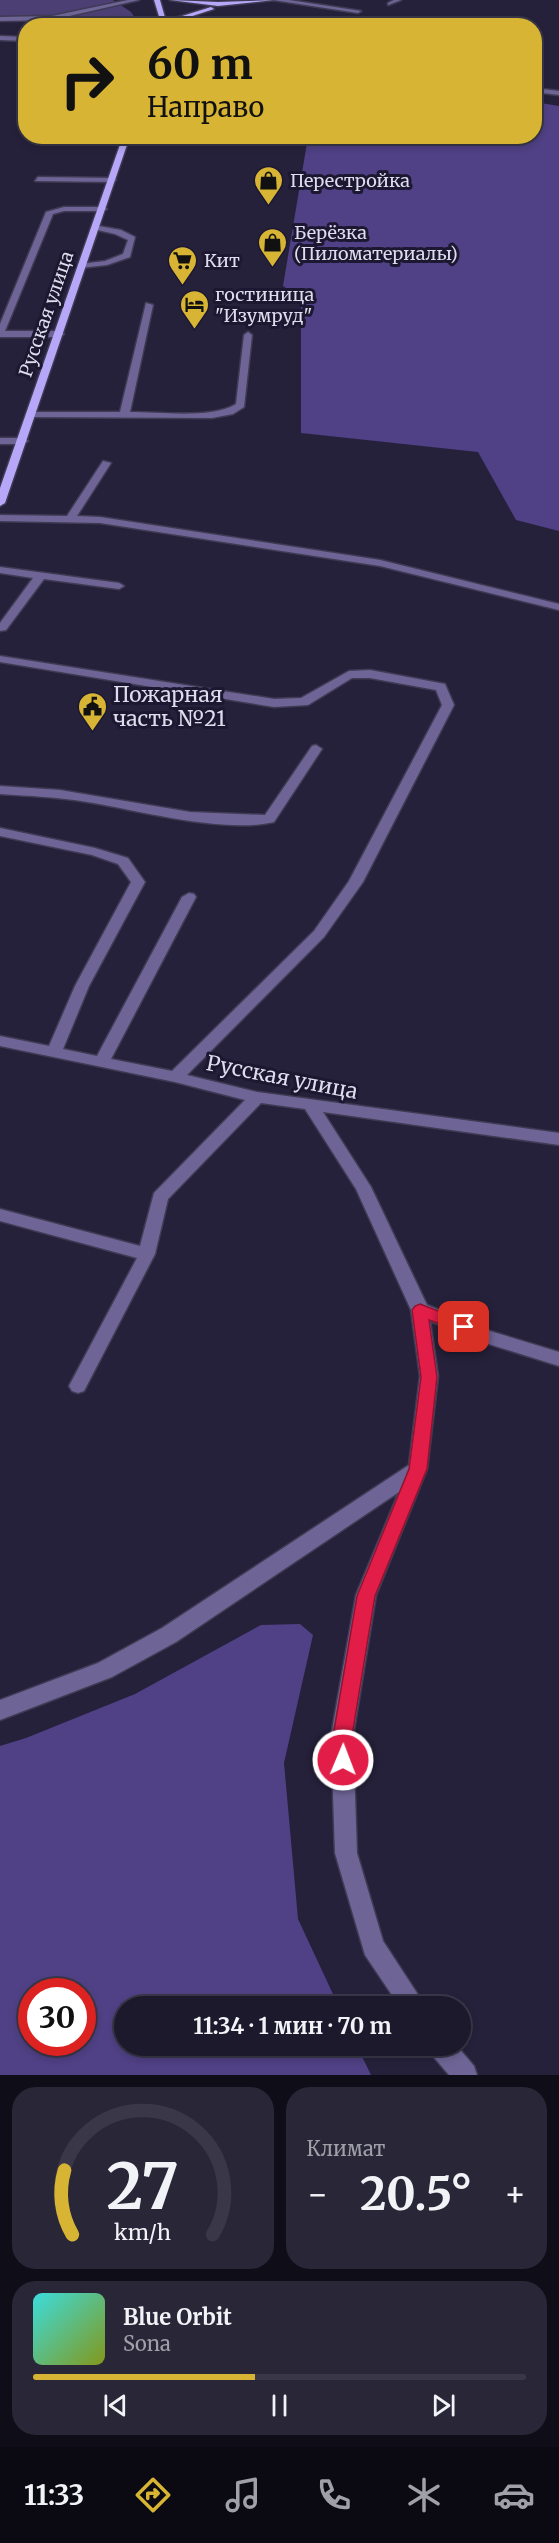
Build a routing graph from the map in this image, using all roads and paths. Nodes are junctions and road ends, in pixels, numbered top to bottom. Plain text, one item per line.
1 (136, 0) edge
2 (157, 0) edge
3 (172, 0) edge
4 (271, 0) edge
5 (276, 0) edge
6 (398, 0) edge
7 (239, 4) junction
8 (390, 4) dead end
9 (358, 12) dead end
10 (52, 18) edge
11 (163, 18) edge
12 (182, 18) edge
13 (18, 19) edge
14 (3, 20) edge
15 (0, 31) edge
16 (18, 32) edge
17 (0, 38) edge
18 (18, 39) edge
19 (542, 91) edge
20 (559, 93) edge
21 (124, 144) edge
22 (38, 179) dead end
23 (112, 180) junction
24 (103, 209) junction
25 (96, 227) junction
26 (83, 266) junction
27 (149, 306) dead end
28 (0, 334) edge
29 (60, 334) junction
30 (248, 335) dead end
31 (32, 416) junction
32 (124, 416) junction
33 (0, 441) edge
34 (23, 441) junction
35 (106, 463) dead end
36 (0, 503) edge
37 (0, 518) edge
38 (70, 519) junction
39 (0, 570) edge
40 (41, 575) junction
41 (119, 586) dead end
42 (559, 607) edge
43 (2, 628) dead end
44 (0, 659) edge
45 (316, 749) dead end
46 (0, 790) edge
47 (0, 832) edge
48 (189, 897) dead end
49 (0, 1041) edge
50 (55, 1051) junction
51 (102, 1061) junction
52 (175, 1077) junction
53 (257, 1097) junction
54 (311, 1106) junction
55 (559, 1139) edge
56 (0, 1215) edge
57 (147, 1254) junction
58 (420, 1310) junction
59 (559, 1359) edge
60 (78, 1386) dead end
61 (418, 1469) junction
62 (0, 1710) edge
63 (406, 1996) edge
64 (449, 2056) edge
65 (465, 2075) edge

1 - 10 street
2 - 11 main road
3 - 7 main road
4 - 7 main road
5 - 9 street
6 - 8 street
7 - 12 main road
13 - 14 street
14 - 15 street
15 - 16 street
17 - 18 street
19 - 20 street
21 - 23 main road, Русская улица
22 - 23 street
23 - 24 main road, Русская улица
24 - 25 main road, Русская улица
24 - 28 street
25 - 26 main road, Русская улица
25 - 26 street
26 - 29 main road, Русская улица
27 - 32 street
28 - 29 street
29 - 31 main road, Русская улица
30 - 32 street
31 - 32 street
31 - 34 main road, Русская улица
33 - 34 street
34 - 36 main road, Русская улица
35 - 38 street
37 - 38 street
38 - 42 street
39 - 40 street
40 - 41 street
40 - 43 street
44 - 52 street
45 - 46 street
47 - 50 street
48 - 51 street
49 - 50 street, Русская улица
50 - 51 street, Русская улица
51 - 52 street, Русская улица
52 - 53 street, Русская улица
53 - 54 street, Русская улица
53 - 57 street
54 - 55 street, Русская улица
54 - 58 street
56 - 57 street
57 - 60 street
58 - 59 street
58 - 61 street
61 - 62 street
61 - 63 street
64 - 65 street

